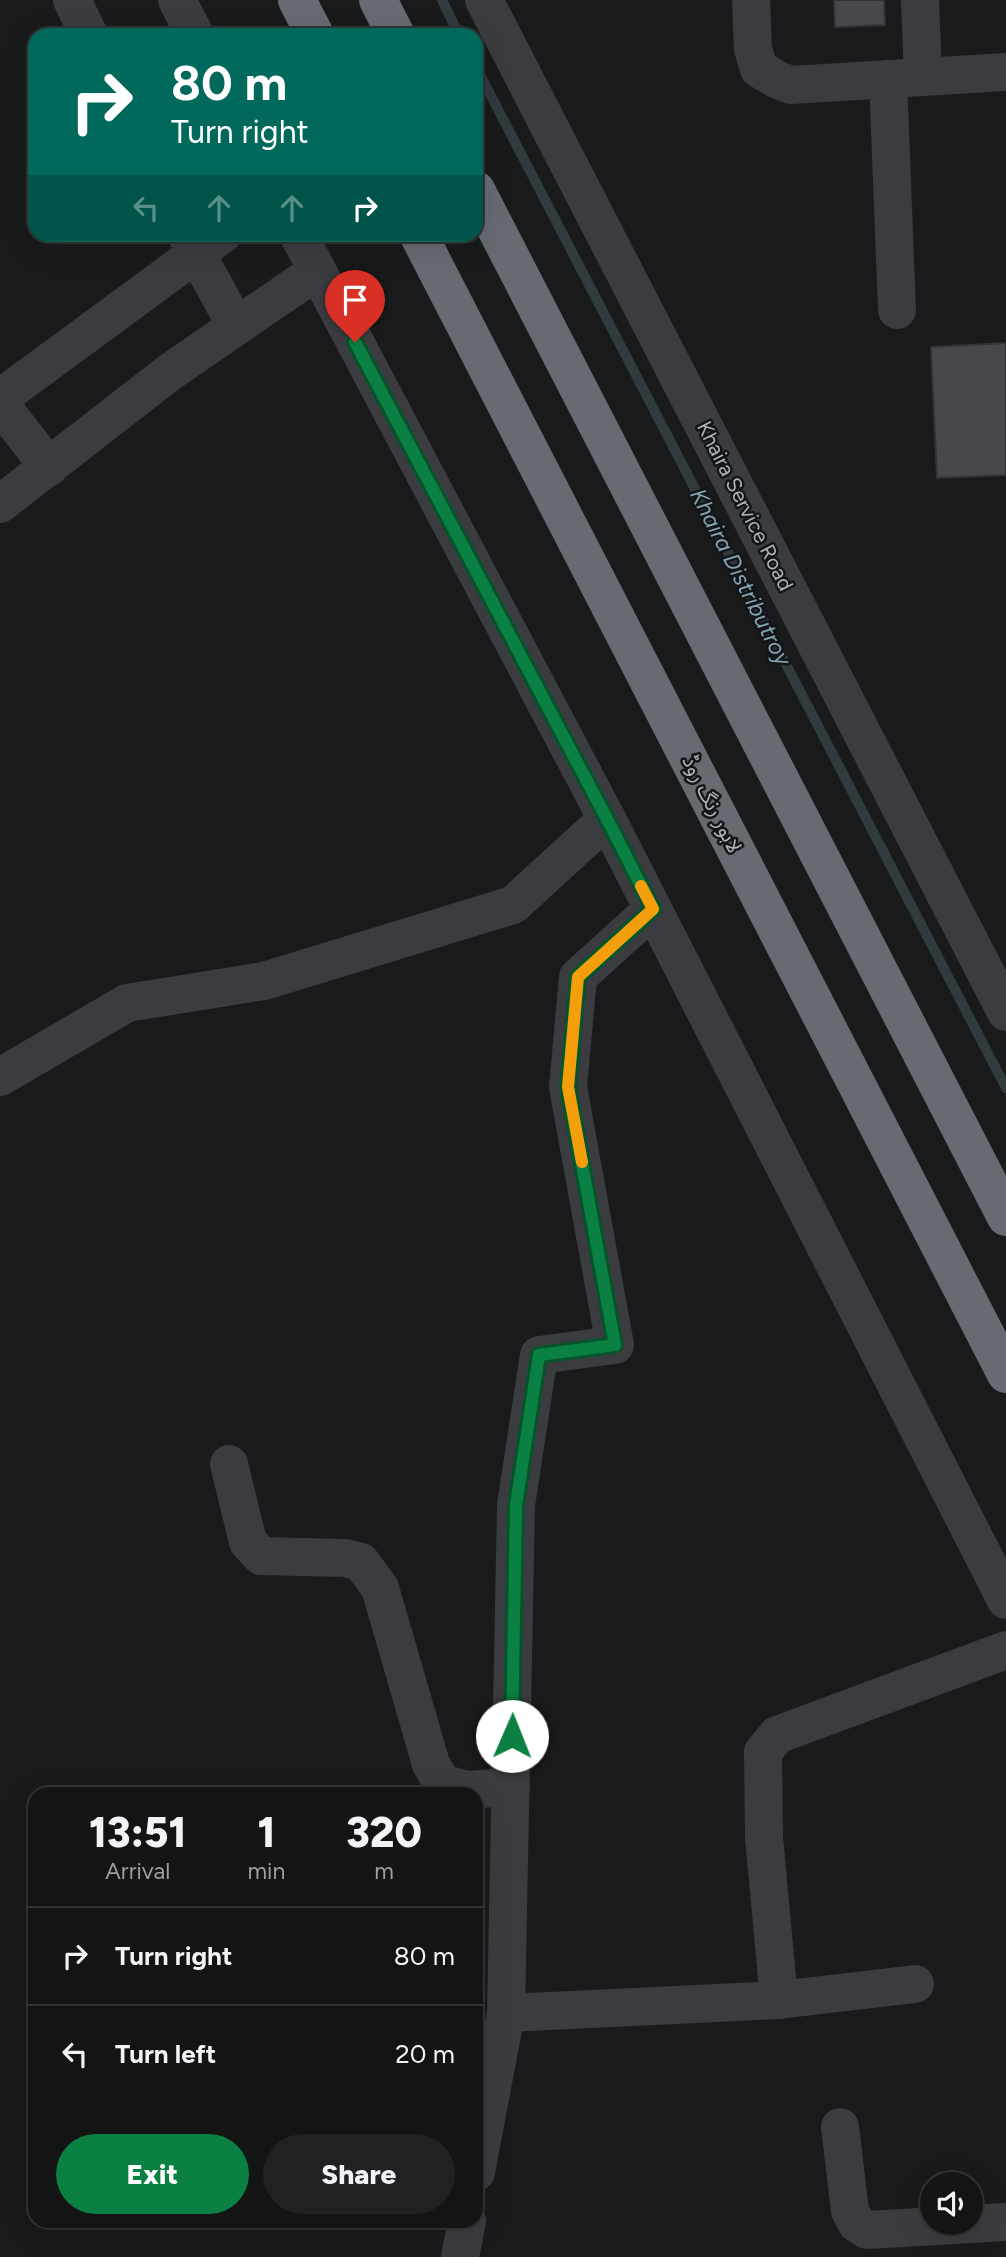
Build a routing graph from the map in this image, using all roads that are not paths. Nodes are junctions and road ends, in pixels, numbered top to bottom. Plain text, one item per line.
1 (72, 0) edge
2 (177, 0) edge
3 (297, 0) edge
4 (378, 0) edge
5 (484, 0) edge
6 (751, 0) edge
7 (920, 0) edge
8 (86, 28) edge
9 (191, 28) edge
10 (311, 28) edge
11 (392, 28) edge
12 (1006, 72) edge
13 (906, 77) junction
14 (483, 204) edge
15 (201, 242) edge
16 (202, 242) edge
17 (302, 242) edge
18 (422, 242) edge
19 (317, 271) junction
20 (897, 310) dead end
21 (236, 326) junction
22 (0, 398) edge
23 (0, 404) edge
24 (49, 467) junction
25 (0, 504) edge
26 (607, 819) junction
27 (653, 909) junction
28 (1006, 1012) edge
29 (0, 1077) edge
30 (1006, 1217) edge
31 (1006, 1374) edge
32 (229, 1464) dead end
33 (1006, 1600) edge
34 (1006, 1650) edge
35 (456, 1787) edge
36 (511, 1787) junction
37 (483, 1789) edge
38 (915, 1984) dead end
39 (779, 2000) junction
40 (506, 2013) junction
41 (840, 2127) dead end
42 (483, 2135) edge
43 (1006, 2222) edge
44 (466, 2228) edge
45 (460, 2257) edge

1 - 8 street
2 - 9 street
3 - 10 highway
4 - 11 highway
5 - 28 street, Khaira Service Road
6 - 13 street
7 - 13 street
12 - 13 street
13 - 20 street
14 - 30 highway
15 - 22 street
16 - 21 street
17 - 19 street
18 - 31 highway, لاہور رنگ روڈ
19 - 21 street
19 - 26 street
21 - 24 street
23 - 24 street
24 - 25 street
26 - 27 street
26 - 29 street
27 - 33 street
27 - 36 street
32 - 35 street
34 - 39 street
36 - 37 street
36 - 40 street
38 - 39 street
39 - 40 street
40 - 42 street
41 - 43 street
44 - 45 street

